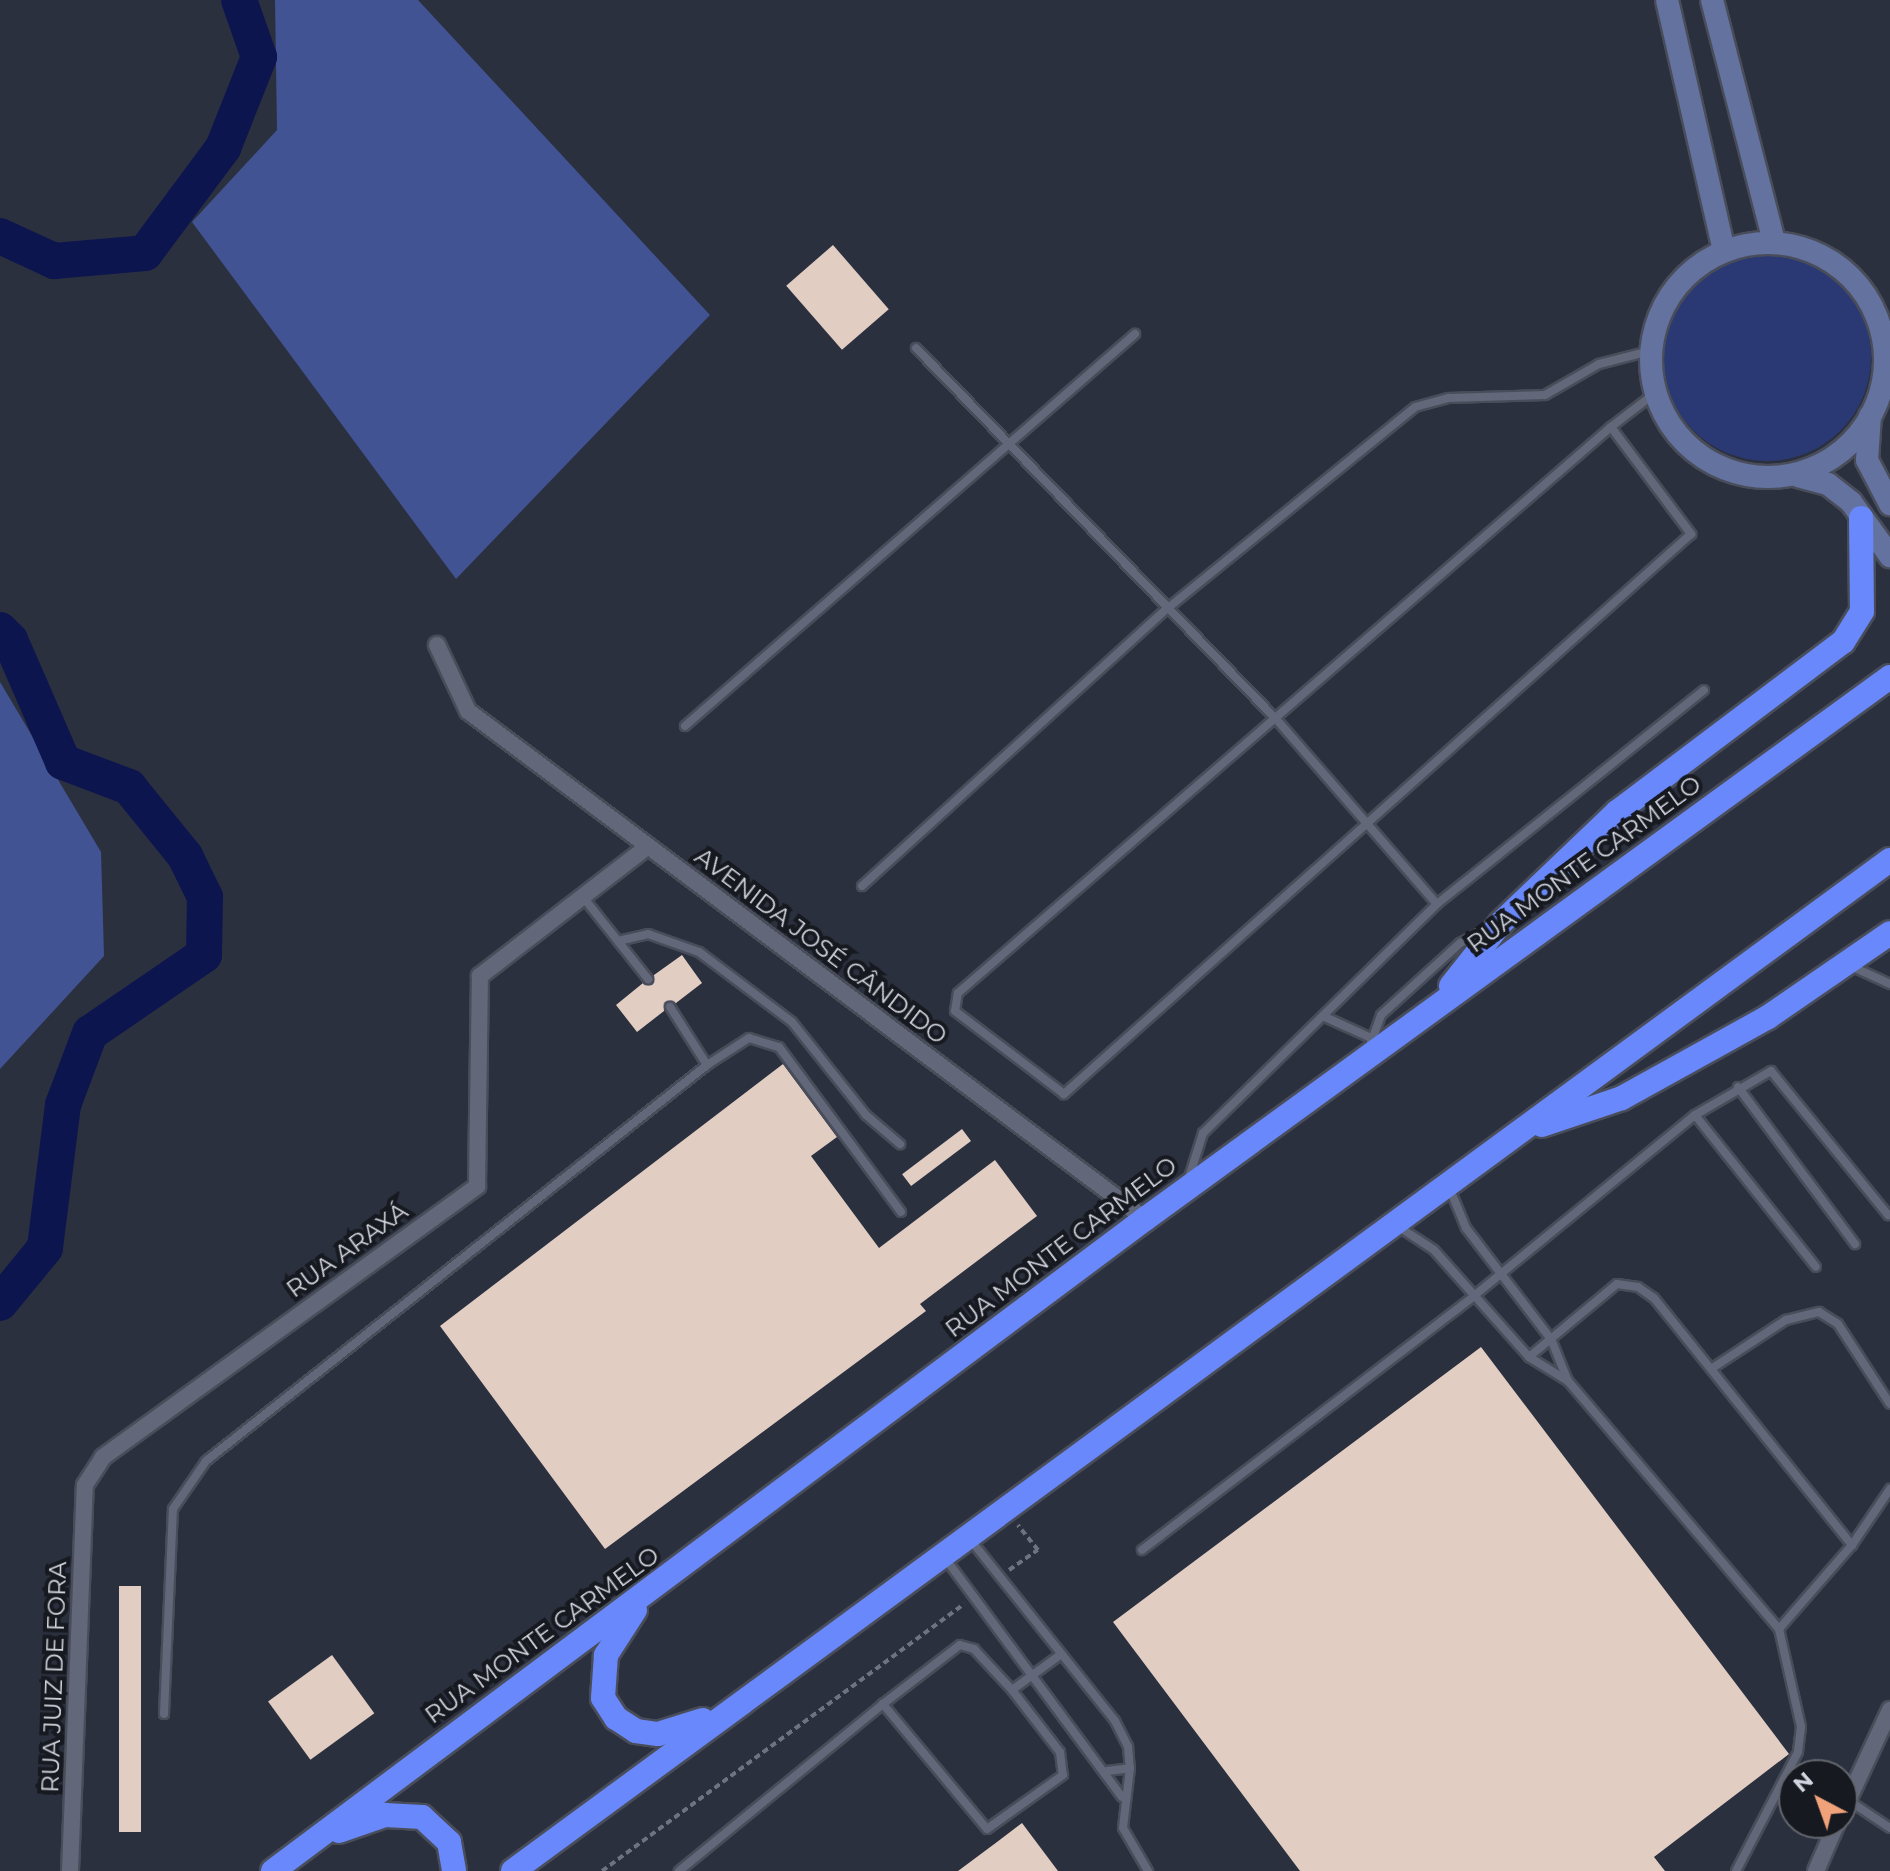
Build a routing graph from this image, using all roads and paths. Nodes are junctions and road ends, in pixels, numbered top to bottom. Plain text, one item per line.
1 (1667, 0) edge
2 (1712, 0) edge
3 (1774, 242) junction
4 (1724, 251) junction
5 (1135, 334) dead end
6 (916, 348) dead end
7 (1650, 351) junction
8 (1654, 394) junction
9 (1870, 416) junction
10 (1611, 427) junction
11 (1008, 443) junction
12 (1798, 476) junction
13 (1890, 504) edge
14 (1861, 518) junction
15 (1890, 556) edge
16 (1168, 608) junction
17 (437, 645) dead end
18 (1890, 677) edge
19 (1704, 690) dead end
20 (1276, 719) junction
21 (685, 726) dead end
22 (1367, 821) junction
23 (648, 846) junction
24 (1890, 860) edge
25 (862, 886) dead end
26 (583, 897) junction
27 (1437, 904) junction
28 (1501, 923) junction
29 (1890, 933) edge
30 (618, 941) junction
31 (1847, 963) junction
32 (648, 979) dead end
33 (1890, 984) edge
34 (670, 1007) dead end
35 (1434, 1007) junction
36 (1325, 1017) junction
37 (1368, 1046) junction
38 (707, 1065) junction
39 (1738, 1087) junction
40 (1695, 1115) junction
41 (1521, 1132) junction
42 (900, 1144) dead end
43 (1448, 1183) junction
44 (1185, 1189) junction
45 (901, 1212) dead end
46 (1888, 1215) edge
47 (1145, 1219) junction
48 (1392, 1222) junction
49 (1855, 1244) dead end
50 (1816, 1267) dead end
51 (1498, 1275) junction
52 (1475, 1295) junction
53 (1551, 1339) junction
54 (1529, 1357) junction
55 (1711, 1369) junction
56 (1568, 1381) junction
57 (1890, 1404) edge
58 (85, 1485) joint
59 (1890, 1489) edge
60 (1004, 1507) junction
61 (966, 1535) junction
62 (1852, 1545) junction
63 (1142, 1550) dead end
64 (941, 1554) junction
65 (998, 1578) junction
66 (661, 1582) junction
67 (976, 1596) junction
68 (1779, 1629) junction
69 (1060, 1655) junction
70 (1033, 1673) junction
71 (1012, 1690) junction
72 (883, 1704) junction
73 (733, 1707) junction
74 (1890, 1710) edge
75 (164, 1714) dead end
76 (1130, 1768) junction
77 (1107, 1771) junction
78 (1858, 1778) edge
79 (1123, 1798) junction
80 (1858, 1812) edge
81 (1890, 1828) edge
82 (1830, 1839) edge
83 (281, 1864) edge
84 (70, 1871) edge
85 (454, 1871) edge
86 (513, 1871) edge
87 (602, 1871) edge
88 (679, 1871) edge
89 (1148, 1871) edge
90 (1736, 1871) edge
91 (1816, 1871) edge

1 - 4 street
2 - 3 street
3 - 4 street
3 - 9 street
4 - 7 street
5 - 11 lane
6 - 11 lane
7 - 8 street
7 - 16 lane
8 - 10 lane
8 - 12 street
9 - 12 street
9 - 13 street
10 - 20 lane
10 - 22 lane
11 - 16 lane
11 - 21 lane
12 - 14 street
14 - 15 street
14 - 28 highway
16 - 20 lane
16 - 25 lane
17 - 23 street, AVENIDA JOSÉ CÂNDIDO
18 - 35 highway, RUA MONTE CARMELO
19 - 27 lane
20 - 22 lane
20 - 22 lane
22 - 27 lane
23 - 26 street
23 - 47 street, AVENIDA JOSÉ CÂNDIDO
24 - 41 highway
26 - 30 lane
26 - 58 street, RUA ARAXÁ
27 - 36 lane
28 - 35 highway
28 - 37 lane
29 - 31 highway
30 - 32 lane
30 - 42 lane
31 - 33 lane
31 - 41 highway
34 - 38 lane
35 - 37 highway, RUA MONTE CARMELO
36 - 37 lane
36 - 44 lane
37 - 44 highway, RUA MONTE CARMELO
38 - 45 lane
38 - 75 lane
39 - 40 lane
39 - 46 lane
39 - 49 lane
40 - 50 lane
40 - 51 lane
41 - 43 highway
43 - 48 highway
43 - 51 lane
44 - 47 highway, RUA MONTE CARMELO
47 - 66 highway, RUA MONTE CARMELO
48 - 52 lane
48 - 60 highway
51 - 52 lane
51 - 53 lane
52 - 54 lane
52 - 63 lane
53 - 54 lane
53 - 55 lane
53 - 56 lane
54 - 56 lane
55 - 57 lane
55 - 62 lane
56 - 68 lane
58 - 84 street, RUA JUIZ DE FORA
59 - 62 lane
60 - 61 highway
60 - 65 path
61 - 64 highway
61 - 65 lane
62 - 68 lane
64 - 67 lane
64 - 73 highway
65 - 69 lane
66 - 73 highway
66 - 83 highway, RUA MONTE CARMELO
67 - 70 lane
67 - 87 path
68 - 90 lane
69 - 70 lane
69 - 76 lane
70 - 71 lane
70 - 77 lane
71 - 72 lane
71 - 72 lane
72 - 88 lane
73 - 86 highway
74 - 78 street
76 - 77 lane
76 - 79 lane
77 - 79 lane
79 - 89 lane
80 - 81 lane
82 - 91 street
83 - 85 highway

